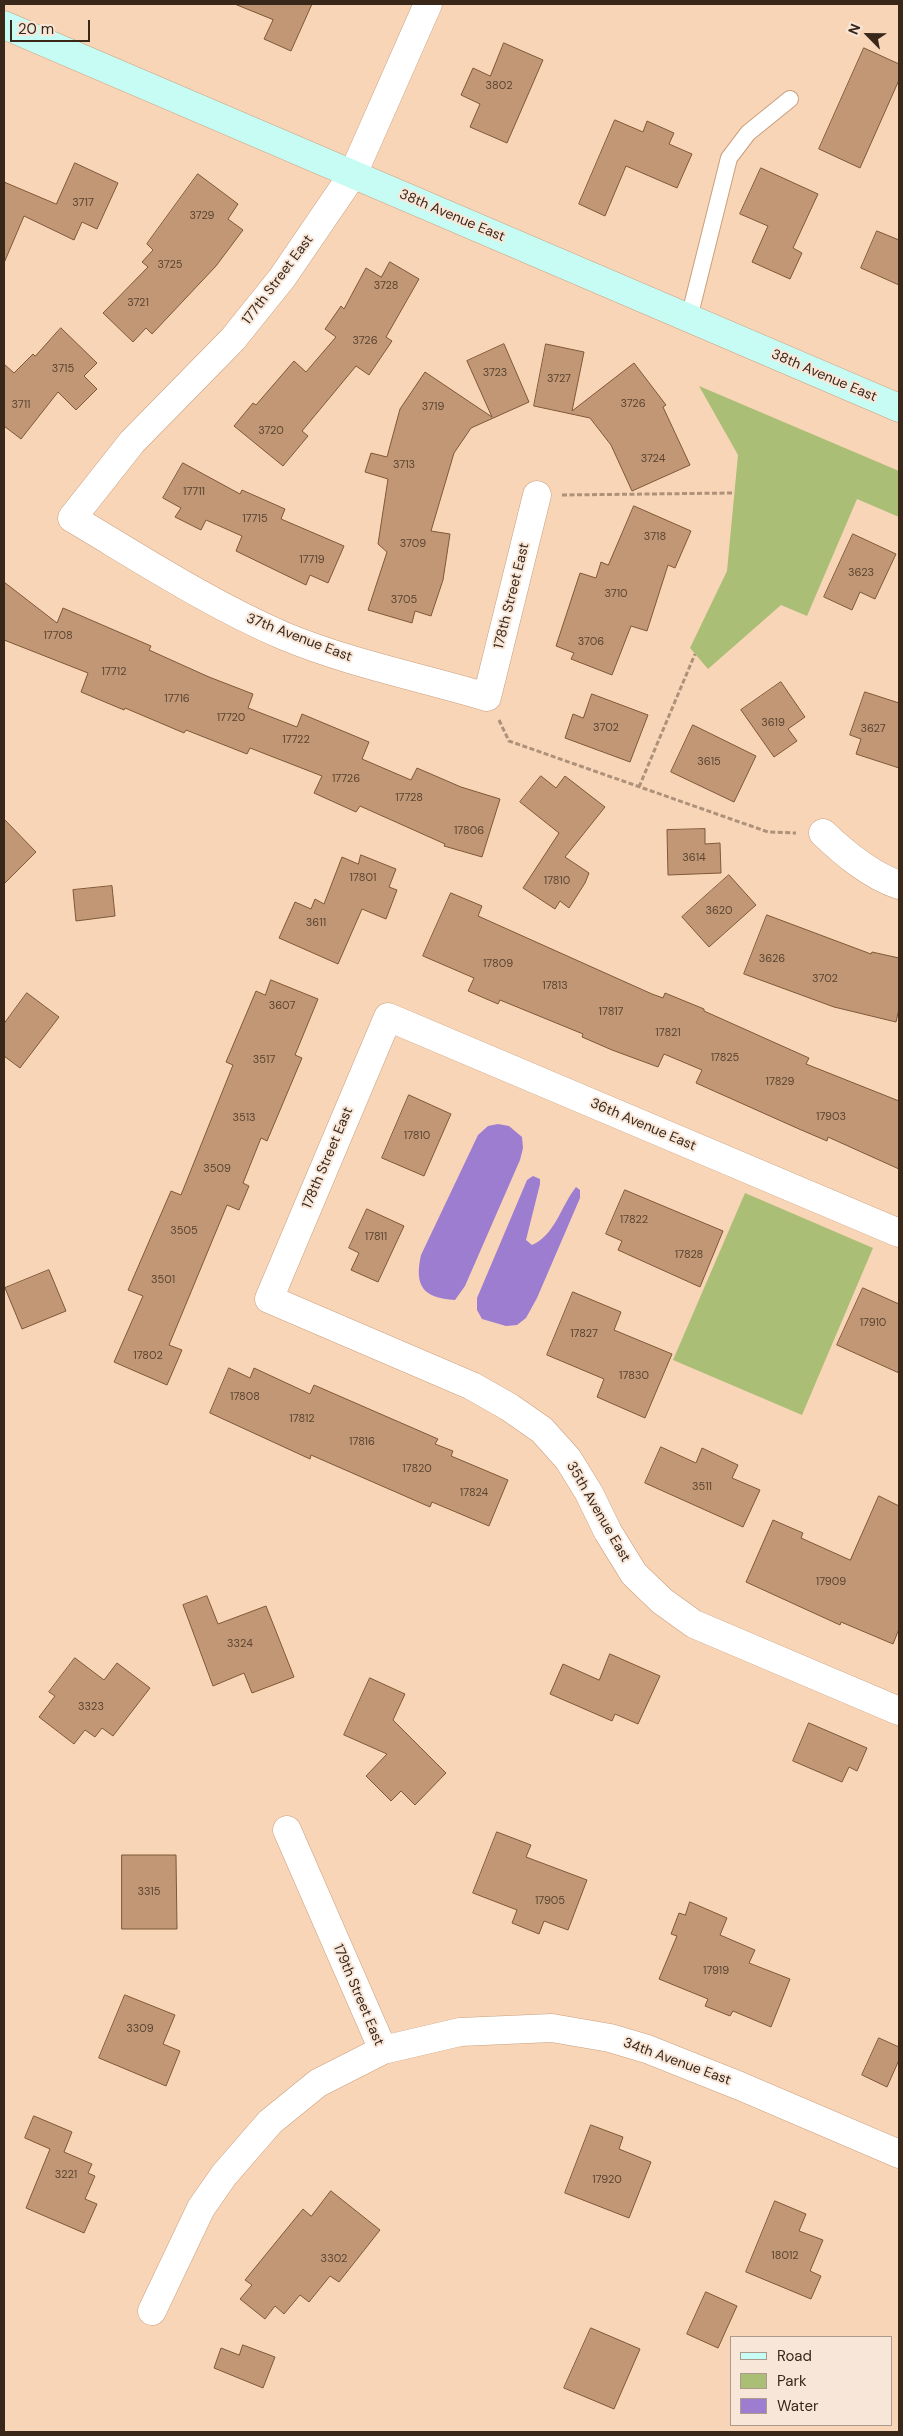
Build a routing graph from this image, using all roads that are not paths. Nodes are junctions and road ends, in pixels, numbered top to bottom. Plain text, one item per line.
1 (428, 4) edge
2 (4, 25) edge
3 (790, 98) dead end
4 (353, 174) junction
5 (689, 318) junction
6 (899, 408) edge
7 (537, 495) road end
8 (72, 518) joint
9 (487, 697) joint
10 (823, 833) road end
11 (899, 885) edge
12 (388, 1017) joint
13 (899, 1233) edge
14 (269, 1299) joint
15 (899, 1711) edge
16 (287, 1830) dead end
17 (383, 2050) junction
18 (899, 2154) edge
19 (152, 2311) dead end

1 - 4 street, 177th Street East
2 - 4 street, 38th Avenue East
3 - 5 lane
4 - 5 street, 38th Avenue East
4 - 8 street, 177th Street East
5 - 6 street, 38th Avenue East
7 - 9 street, 178th Street East
8 - 9 street, 37th Avenue East
10 - 11 street
12 - 13 street, 36th Avenue East
12 - 14 street, 178th Street East
14 - 15 street, 35th Avenue East
16 - 17 street, 179th Street East
17 - 18 street, 34th Avenue East
17 - 19 street, 179th Street East

